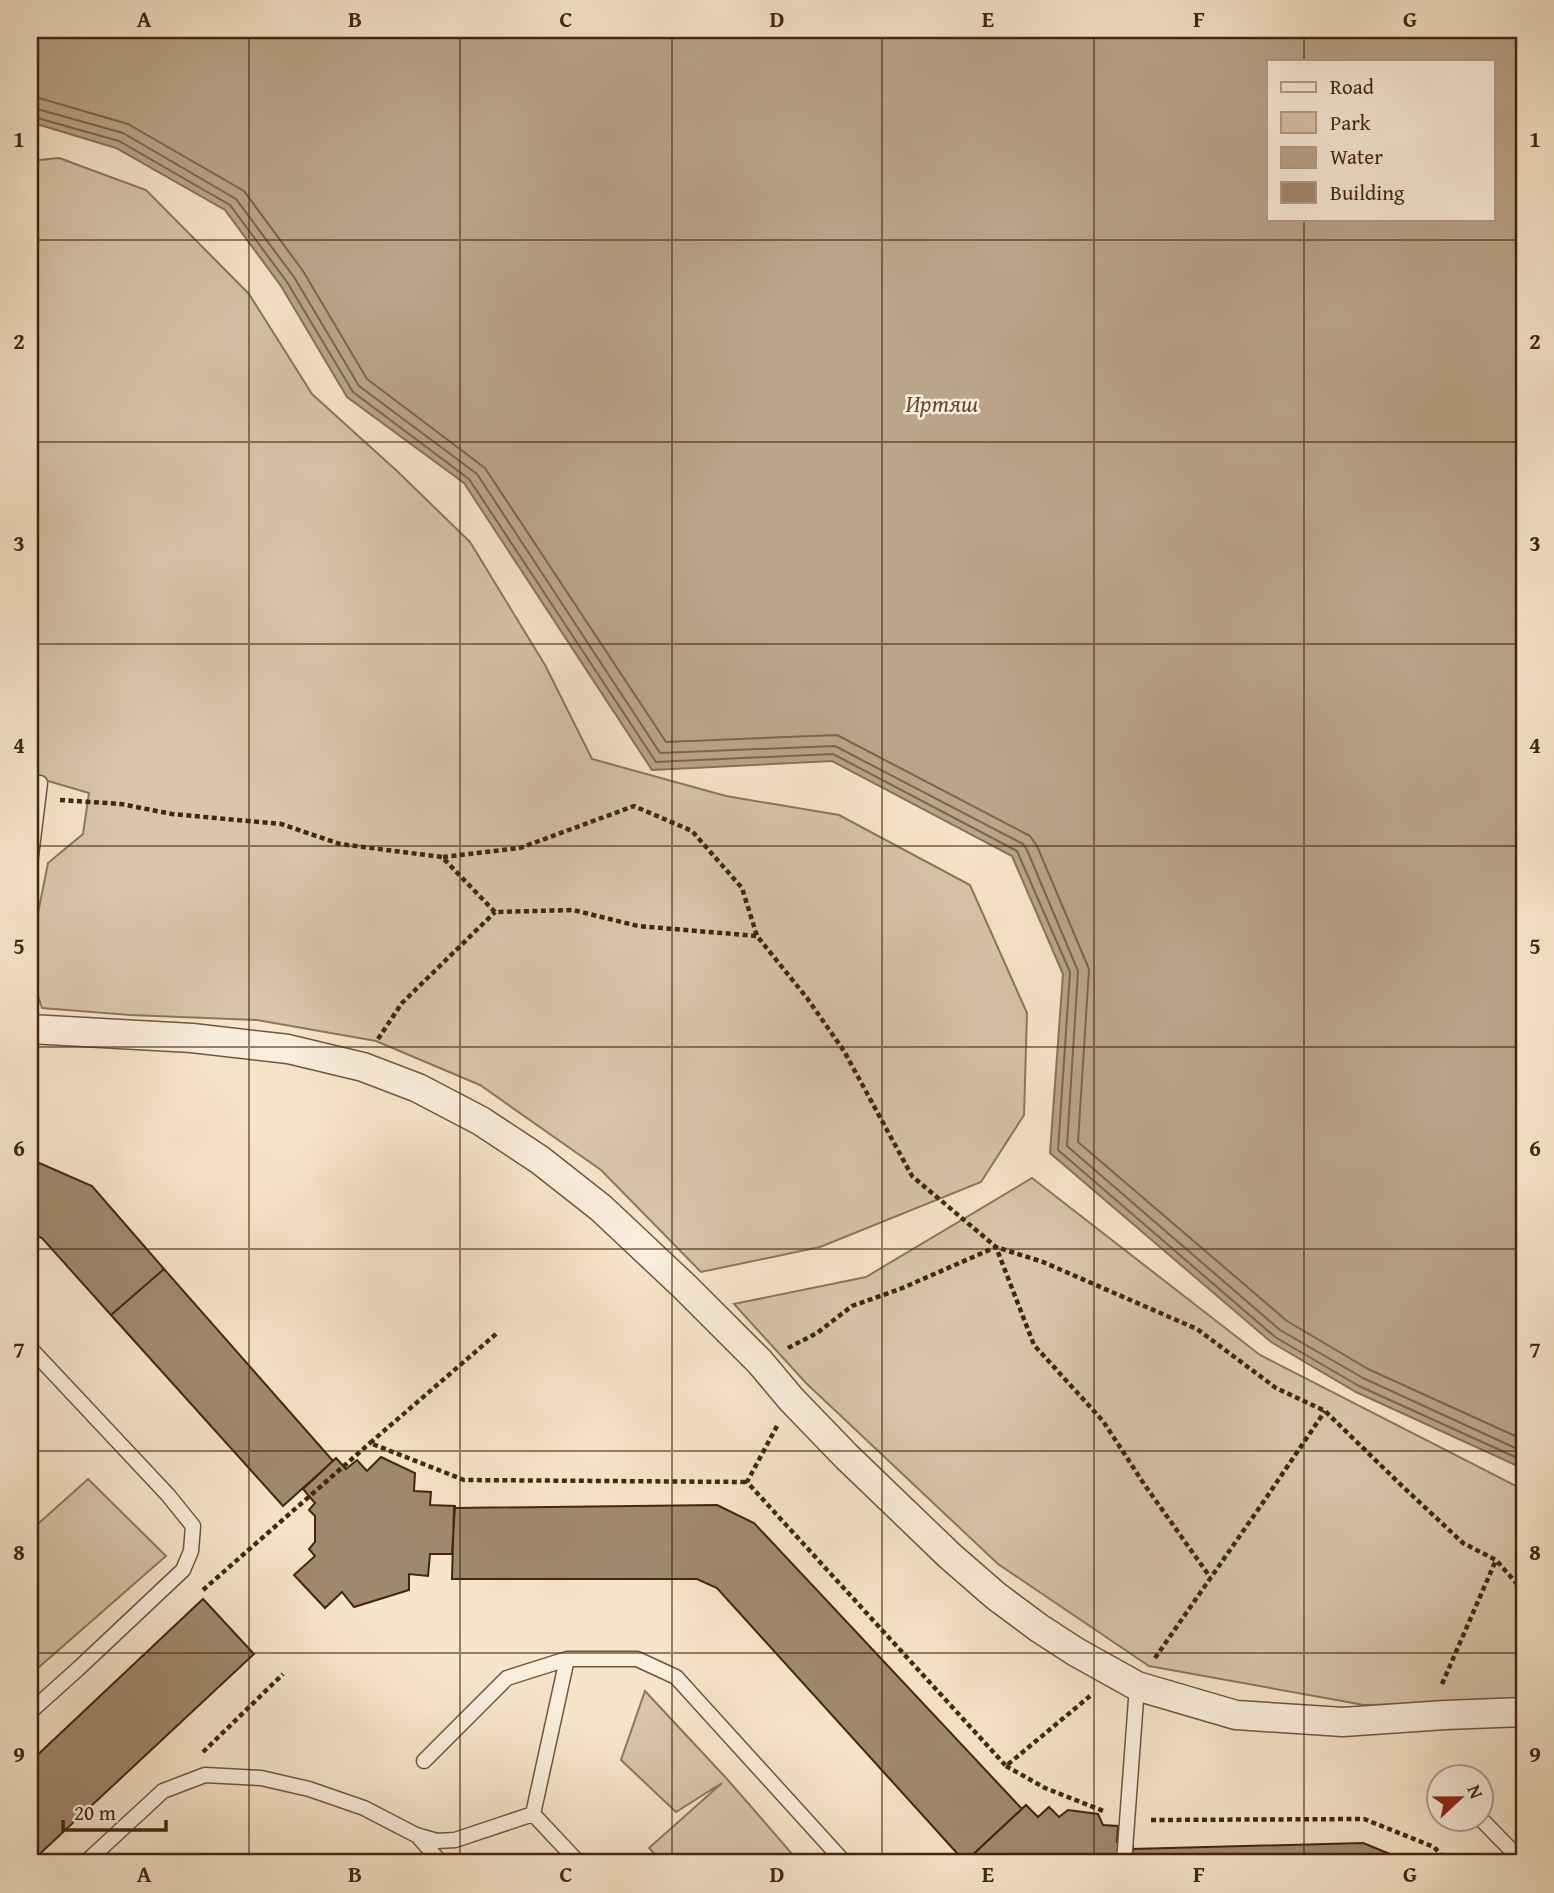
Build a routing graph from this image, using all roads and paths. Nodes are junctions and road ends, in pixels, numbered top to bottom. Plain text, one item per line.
1 (40, 783) dead end
2 (38, 799) junction
3 (442, 857) junction
4 (30, 864) edge
5 (495, 912) junction
6 (757, 936) junction
7 (30, 1029) edge
8 (363, 1067) junction
9 (996, 1247) junction
10 (496, 1334) dead end
11 (30, 1348) edge
12 (760, 1363) junction
13 (791, 1399) junction
14 (1325, 1411) junction
15 (370, 1443) junction
16 (747, 1482) junction
17 (1496, 1560) junction
18 (1210, 1577) junction
19 (1524, 1587) edge
20 (203, 1590) dead end
21 (567, 1659) junction
22 (282, 1674) dead end
23 (1126, 1681) junction
24 (30, 1712) edge
25 (1524, 1712) edge
26 (1445, 1715) junction
27 (203, 1752) dead end
28 (424, 1761) dead end
29 (1006, 1766) junction
30 (533, 1814) junction
31 (1127, 1821) junction
32 (1494, 1832) edge
33 (416, 1835) junction
34 (85, 1863) edge
35 (441, 1863) edge
36 (579, 1863) edge
37 (845, 1863) edge
38 (1124, 1863) edge
39 (1449, 1863) edge
40 (1524, 1863) edge

1 - 2 lane
2 - 3 path
2 - 4 lane
3 - 5 path
3 - 6 path
5 - 6 path
5 - 8 path
6 - 9 path
7 - 8 street
8 - 12 street
9 - 12 path
9 - 14 path
9 - 18 path
10 - 15 path
11 - 24 lane
12 - 13 street
13 - 16 path
13 - 23 street
14 - 17 path
14 - 18 path
15 - 16 path
15 - 20 path
16 - 29 path
17 - 19 path
17 - 26 path
18 - 23 path
21 - 28 lane
21 - 30 lane
21 - 37 lane
22 - 27 path
23 - 26 street
23 - 29 path
23 - 31 lane
25 - 26 street
29 - 31 path
30 - 33 lane
30 - 36 lane
31 - 38 lane
31 - 39 path
32 - 40 lane
33 - 34 lane
33 - 35 lane

